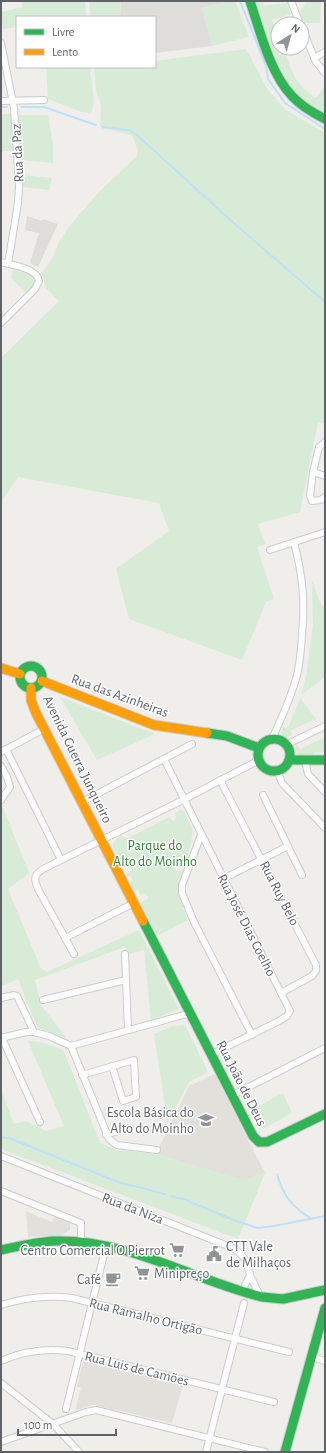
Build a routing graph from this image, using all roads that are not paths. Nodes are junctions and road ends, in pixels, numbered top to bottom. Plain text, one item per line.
1 (250, 1) edge
2 (291, 1) edge
3 (297, 16) edge
4 (1, 43) edge
5 (310, 48) edge
6 (325, 52) edge
7 (314, 58) junction
8 (325, 73) edge
9 (44, 100) dead end
10 (1, 101) edge
11 (13, 101) junction
12 (325, 119) edge
13 (1, 262) edge
14 (8, 264) junction
15 (1, 323) edge
16 (325, 442) edge
17 (313, 472) junction
18 (325, 476) edge
19 (325, 497) edge
20 (325, 532) edge
21 (294, 542) junction
22 (270, 550) dead end
23 (1, 668) edge
24 (20, 674) junction
25 (42, 681) junction
26 (31, 688) junction
27 (325, 726) edge
28 (44, 729) junction
29 (272, 739) junction
30 (192, 744) dead end
31 (286, 745) junction
32 (259, 748) junction
33 (4, 751) edge
34 (164, 759) junction
35 (259, 760) junction
36 (289, 760) junction
37 (325, 760) edge
38 (305, 761) junction
39 (1, 766) edge
40 (277, 770) junction
41 (220, 780) junction
42 (325, 792) edge
43 (262, 795) dead end
44 (1, 800) edge
45 (183, 800) junction
46 (82, 802) junction
47 (325, 828) edge
48 (201, 835) junction
49 (102, 840) junction
50 (288, 846) junction
51 (262, 859) junction
52 (61, 860) junction
53 (302, 875) dead end
54 (223, 879) junction
55 (134, 903) junction
56 (65, 938) junction
57 (74, 954) dead end
58 (124, 954) dead end
59 (126, 980) junction
60 (281, 993) junction
61 (1, 998) edge
62 (43, 1000) dead end
63 (191, 1013) junction
64 (128, 1030) junction
65 (34, 1032) junction
66 (252, 1035) junction
67 (2, 1038) edge
68 (71, 1046) junction
69 (325, 1048) edge
70 (212, 1054) junction
71 (112, 1066) junction
72 (82, 1075) junction
73 (233, 1095) junction
74 (325, 1114) edge
75 (40, 1122) dead end
76 (128, 1128) dead end
77 (106, 1135) junction
78 (157, 1150) dead end
79 (1, 1156) edge
80 (1, 1191) edge
81 (81, 1242) junction
82 (106, 1246) junction
83 (1, 1250) edge
84 (250, 1275) junction
85 (325, 1290) edge
86 (242, 1291) junction
87 (260, 1296) junction
88 (92, 1303) junction
89 (244, 1303) dead end
90 (1, 1305) edge
91 (325, 1308) edge
92 (234, 1338) junction
93 (289, 1352) dead end
94 (79, 1354) junction
95 (311, 1357) junction
96 (1, 1361) edge
97 (325, 1361) edge
98 (1, 1383) edge
99 (222, 1389) junction
100 (274, 1402) dead end
101 (66, 1409) dead end
102 (53, 1424) junction
103 (209, 1438) junction
104 (1, 1442) edge
105 (79, 1452) edge
106 (206, 1452) edge
107 (265, 1452) edge
108 (285, 1452) edge

1 - 12 street
2 - 3 street
4 - 11 street, Rua da Paz
5 - 7 street
6 - 7 street
7 - 8 street
9 - 11 street
10 - 11 street
11 - 14 street, Rua da Paz
13 - 14 street
14 - 15 street
16 - 17 street
17 - 18 street
17 - 19 street
20 - 21 street
21 - 22 street
21 - 29 street
23 - 24 street
24 - 25 street
24 - 26 street
25 - 26 street
25 - 32 street, Rua das Azinheiras
26 - 28 street, Avenida Guerra Junqueiro
27 - 31 street
28 - 33 street
28 - 46 street, Avenida Guerra Junqueiro
29 - 31 street
29 - 32 street
30 - 34 street
31 - 36 street
32 - 35 street
33 - 52 street
34 - 45 street, Rua José Dias Coelho
34 - 46 street
35 - 40 street
35 - 41 street
36 - 38 street
36 - 40 street
37 - 38 street
38 - 42 street
39 - 44 street
40 - 47 street
41 - 45 street
41 - 51 street, Rua Ruy Belo
43 - 50 street
45 - 48 street, Rua José Dias Coelho
45 - 49 street
46 - 49 street, Avenida Guerra Junqueiro
48 - 54 street, Rua José Dias Coelho
48 - 66 street
49 - 52 street
49 - 55 street, Avenida Guerra Junqueiro
50 - 51 street
50 - 53 street
51 - 54 street
51 - 60 street, Rua Ruy Belo
52 - 56 street
54 - 60 street, Rua José Dias Coelho
55 - 56 street
55 - 63 street, Avenida Guerra Junqueiro
56 - 57 street
58 - 59 street
59 - 62 street
59 - 64 street
60 - 66 street, Rua José Dias Coelho
61 - 65 street
63 - 64 street
63 - 70 street, Rua João de Deus
64 - 68 street
65 - 67 street
65 - 68 street
66 - 70 street, Rua José Dias Coelho
67 - 75 street
68 - 72 street
69 - 73 street
70 - 73 street, Rua João de Deus
71 - 71 street
71 - 72 street
72 - 77 street
73 - 74 street, Rua João de Deus
76 - 77 street
77 - 78 street
79 - 84 street, Rua da Niza
80 - 81 street
81 - 82 street
81 - 83 street
82 - 86 street
82 - 88 street
84 - 86 street
84 - 87 street, Rua da Niza
85 - 87 street
86 - 87 street
88 - 90 street, Rua Ramalho Ortigão
88 - 92 street, Rua Ramalho Ortigão
88 - 94 street
89 - 92 street
91 - 95 street
92 - 93 street, Rua Ramalho Ortigão
92 - 99 street
94 - 96 street, Rua Luis de Camões
94 - 99 street, Rua Luis de Camões
94 - 101 street
95 - 97 street
95 - 108 street
98 - 102 street
99 - 100 street, Rua Luis de Camões
99 - 103 street
102 - 103 street
102 - 104 street
102 - 105 street
103 - 106 street
103 - 107 street

